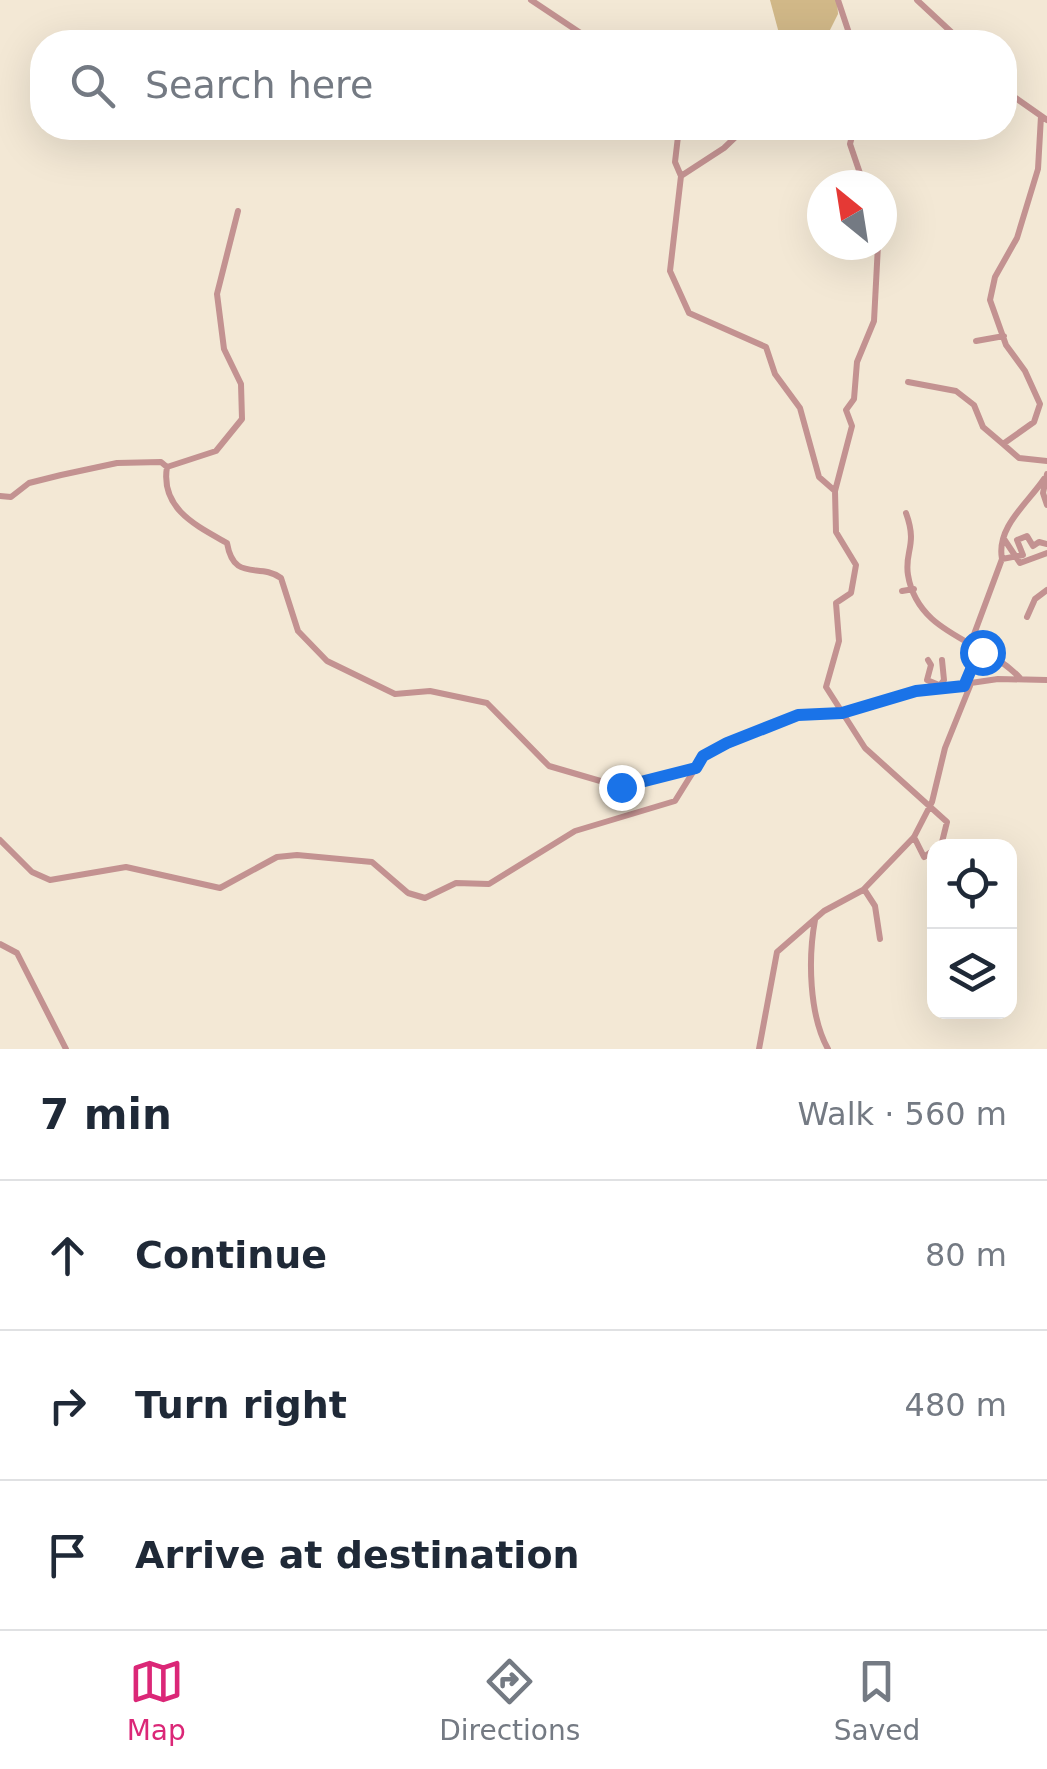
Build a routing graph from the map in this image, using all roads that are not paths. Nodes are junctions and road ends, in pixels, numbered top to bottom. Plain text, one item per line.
1 (531, 0) edge
2 (838, 0) edge
3 (917, 0) edge
4 (576, 30) edge
5 (848, 30) edge
6 (949, 30) edge
7 (1017, 98) edge
8 (1044, 118) edge
9 (678, 140) edge
10 (732, 140) edge
11 (851, 140) edge
12 (859, 170) edge
13 (681, 176) junction
14 (238, 211) dead end
15 (877, 260) edge
16 (1004, 336) junction
17 (976, 341) dead end
18 (908, 382) dead end
19 (1003, 444) junction
20 (1047, 460) edge
21 (167, 467) junction
22 (1046, 476) edge
23 (834, 492) junction
24 (0, 496) edge
25 (1047, 506) edge
26 (906, 513) dead end
27 (1004, 539) junction
28 (1047, 544) edge
29 (1047, 553) edge
30 (1017, 556) junction
31 (1002, 559) junction
32 (914, 589) junction
33 (1047, 590) edge
34 (902, 591) dead end
35 (1027, 617) dead end
36 (970, 645) junction
37 (928, 660) dead end
38 (942, 660) dead end
39 (1020, 679) junction
40 (1047, 680) edge
41 (967, 686) junction
42 (938, 687) junction
43 (842, 713) junction
44 (696, 768) junction
45 (930, 806) junction
46 (914, 837) junction
47 (943, 839) edge
48 (0, 840) edge
49 (927, 855) edge
50 (864, 889) junction
51 (815, 919) junction
52 (880, 940) dead end
53 (0, 944) edge
54 (66, 1049) edge
55 (759, 1049) edge
56 (828, 1049) edge

1 - 4 street
2 - 5 street
3 - 6 street
7 - 8 street
8 - 16 street
9 - 13 street
10 - 13 street
11 - 12 street
13 - 23 street
14 - 21 street
15 - 23 street
16 - 17 street
16 - 19 street
18 - 19 street
19 - 20 street
21 - 24 street
21 - 44 street
22 - 25 street
22 - 27 street
23 - 43 street
26 - 32 street
27 - 30 street
27 - 31 street
28 - 30 street
29 - 30 street
30 - 31 street
31 - 36 street
32 - 34 street
32 - 36 street
33 - 35 street
36 - 39 street
36 - 41 street
37 - 42 street
38 - 42 street
39 - 40 street
39 - 41 street
41 - 42 street
41 - 45 street
42 - 43 street
43 - 44 street
43 - 45 street
44 - 48 street
45 - 46 street
45 - 47 street
46 - 49 street
46 - 50 street
50 - 51 street
50 - 52 street
51 - 55 street
51 - 56 street
53 - 54 street

